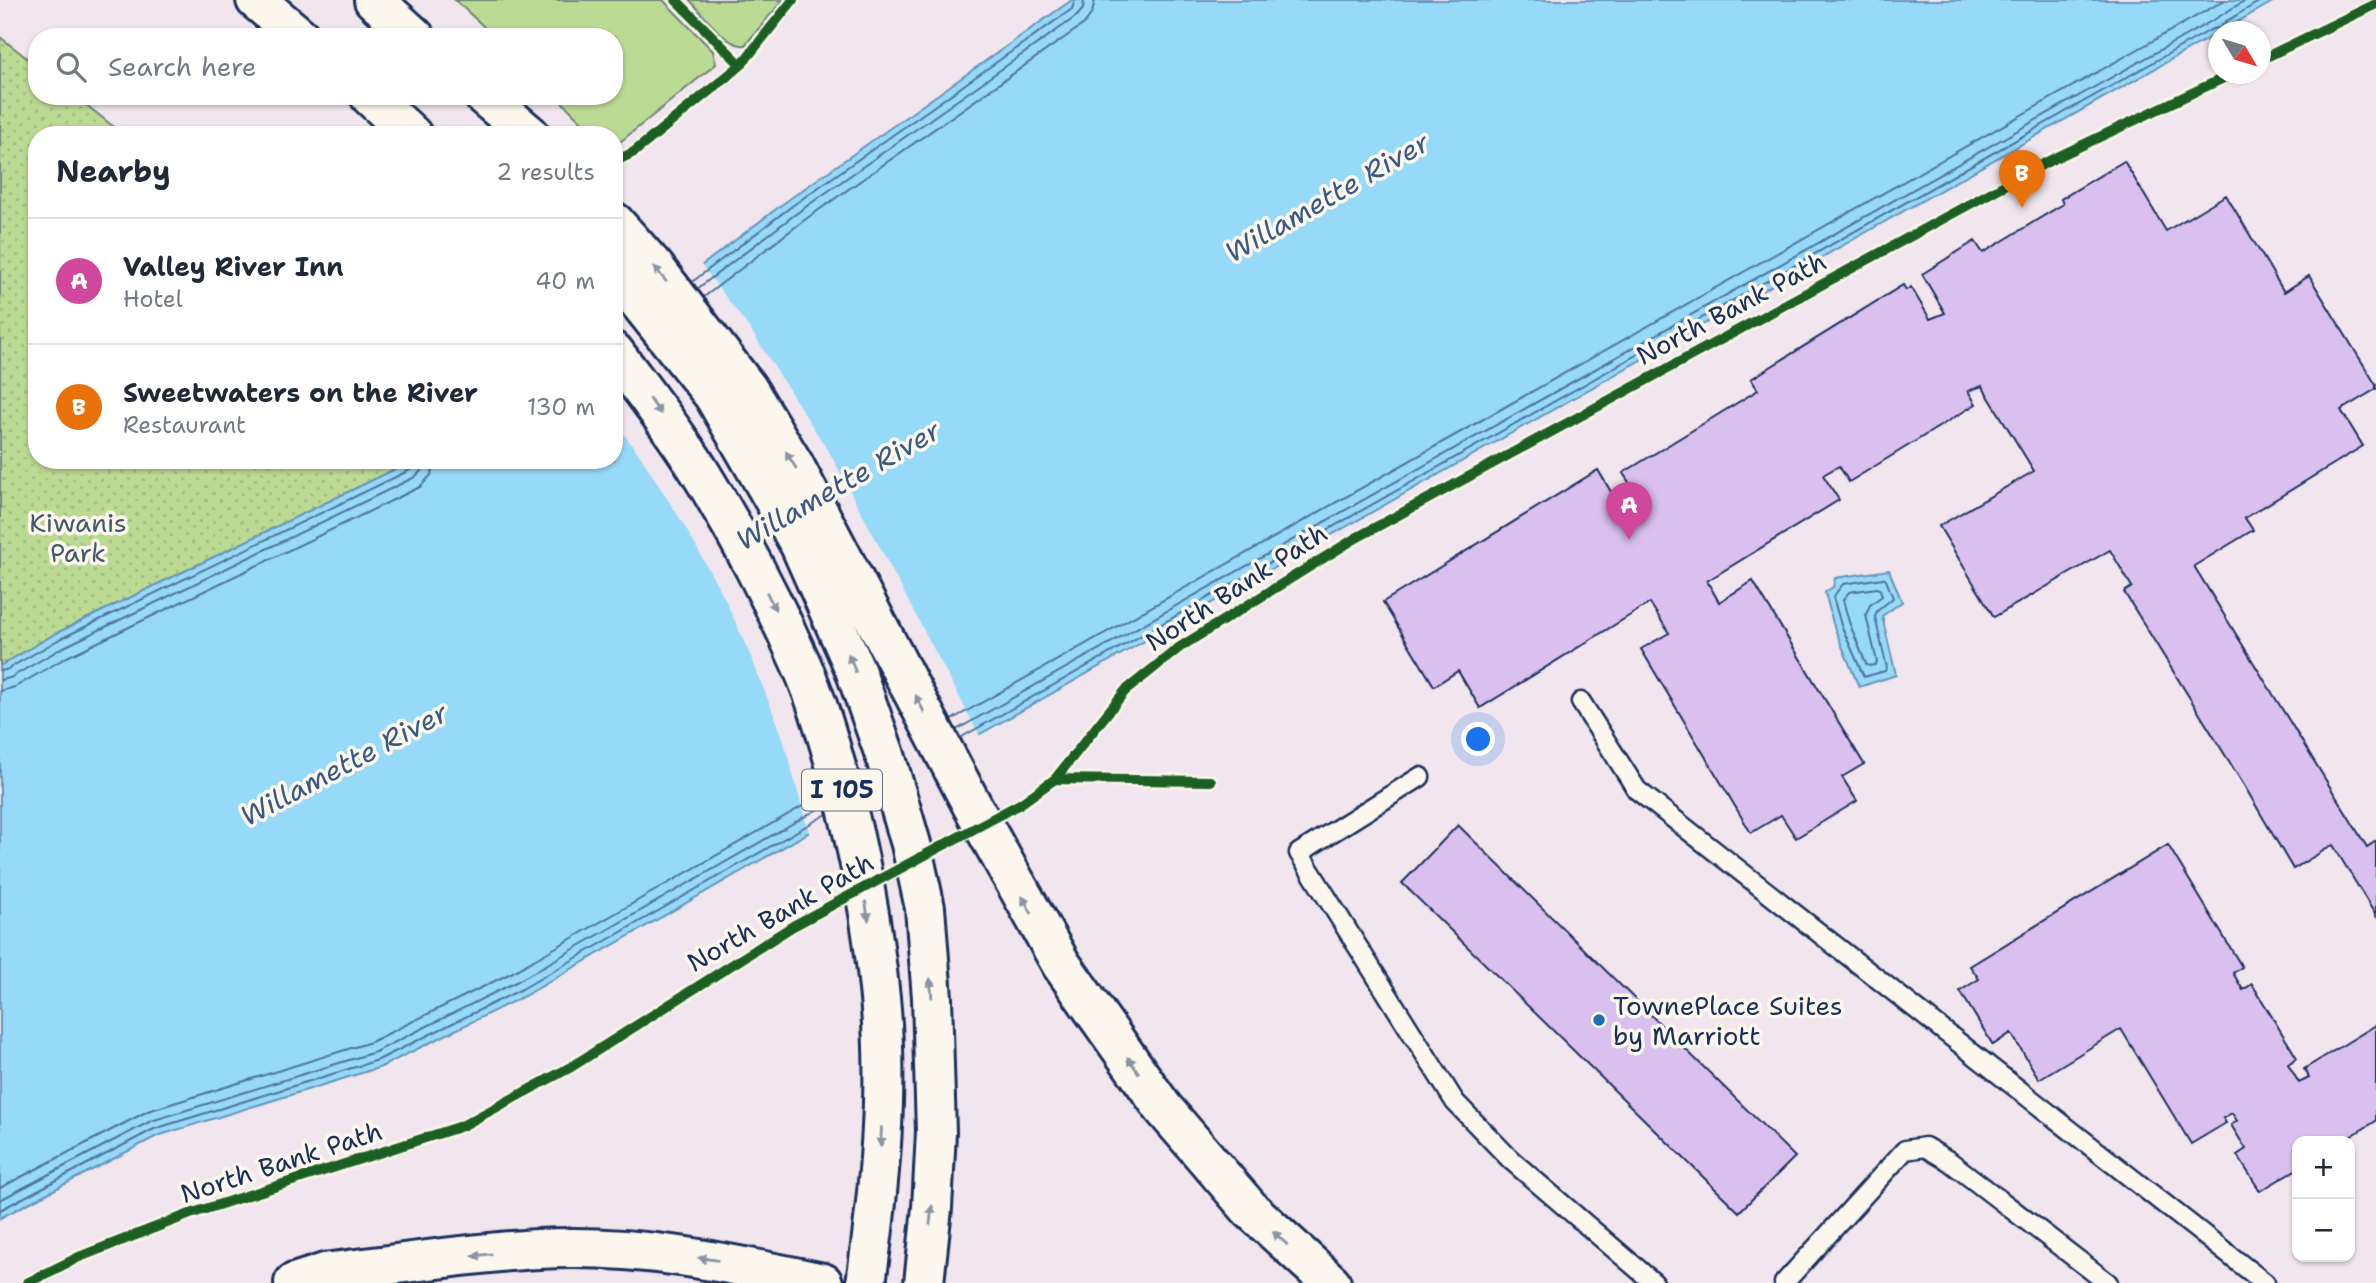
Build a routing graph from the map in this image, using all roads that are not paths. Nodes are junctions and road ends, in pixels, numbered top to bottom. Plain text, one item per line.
1 (256, 0) edge
2 (374, 0) edge
3 (289, 28) edge
4 (405, 28) edge
5 (380, 105) edge
6 (479, 105) edge
7 (495, 105) edge
8 (402, 126) edge
9 (496, 126) edge
10 (519, 126) edge
11 (623, 232) edge
12 (623, 282) edge
13 (623, 365) edge
14 (1581, 702) dead end
15 (1420, 777) dead end
16 (294, 1283) edge
17 (823, 1283) edge
18 (866, 1283) edge
19 (924, 1283) edge
20 (1331, 1283) edge
21 (1654, 1283) edge
22 (1784, 1283) edge
23 (2108, 1283) edge
24 (2265, 1283) edge

1 - 3 highway
2 - 4 highway
5 - 8 highway
6 - 9 highway
7 - 10 highway
20 -> 11 highway
19 -> 12 highway, I 105
13 -> 18 highway, I 105
14 - 24 lane
15 - 21 lane
17 -> 16 highway
22 - 23 lane

